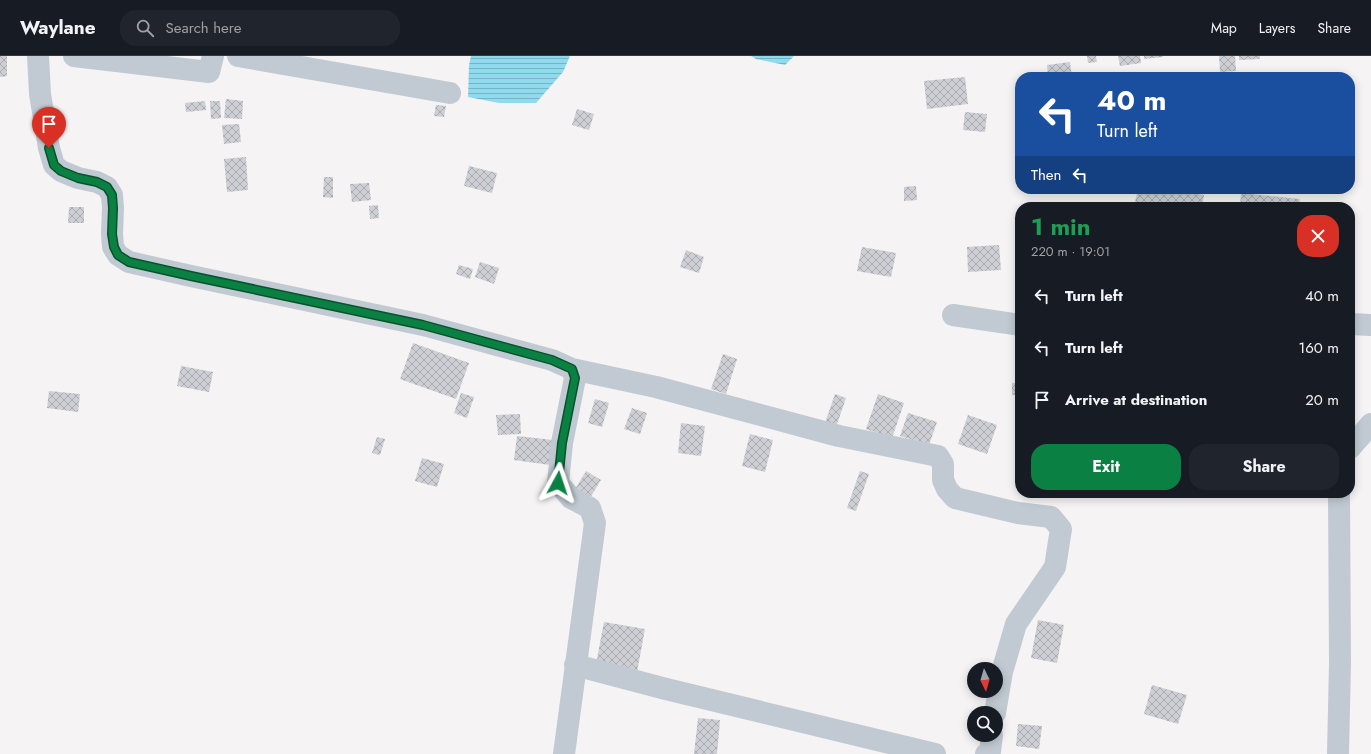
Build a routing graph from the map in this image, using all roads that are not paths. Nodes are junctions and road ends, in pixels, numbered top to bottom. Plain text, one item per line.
1 (38, 56) edge
2 (74, 56) edge
3 (212, 56) edge
4 (238, 56) edge
5 (450, 94) dead end
6 (953, 315) dead end
7 (1015, 324) edge
8 (1355, 324) edge
9 (1371, 325) edge
10 (572, 369) junction
11 (1371, 424) edge
12 (1355, 442) edge
13 (1339, 498) edge
14 (575, 665) junction
15 (997, 706) edge
16 (991, 742) edge
17 (564, 754) edge
18 (935, 754) edge
19 (986, 754) edge
20 (1338, 754) edge

1 - 10 street
2 - 3 street
4 - 5 street
6 - 7 street
8 - 9 street
10 - 14 street
10 - 15 street
11 - 12 street
13 - 20 street
14 - 17 street
14 - 18 street
16 - 19 street

